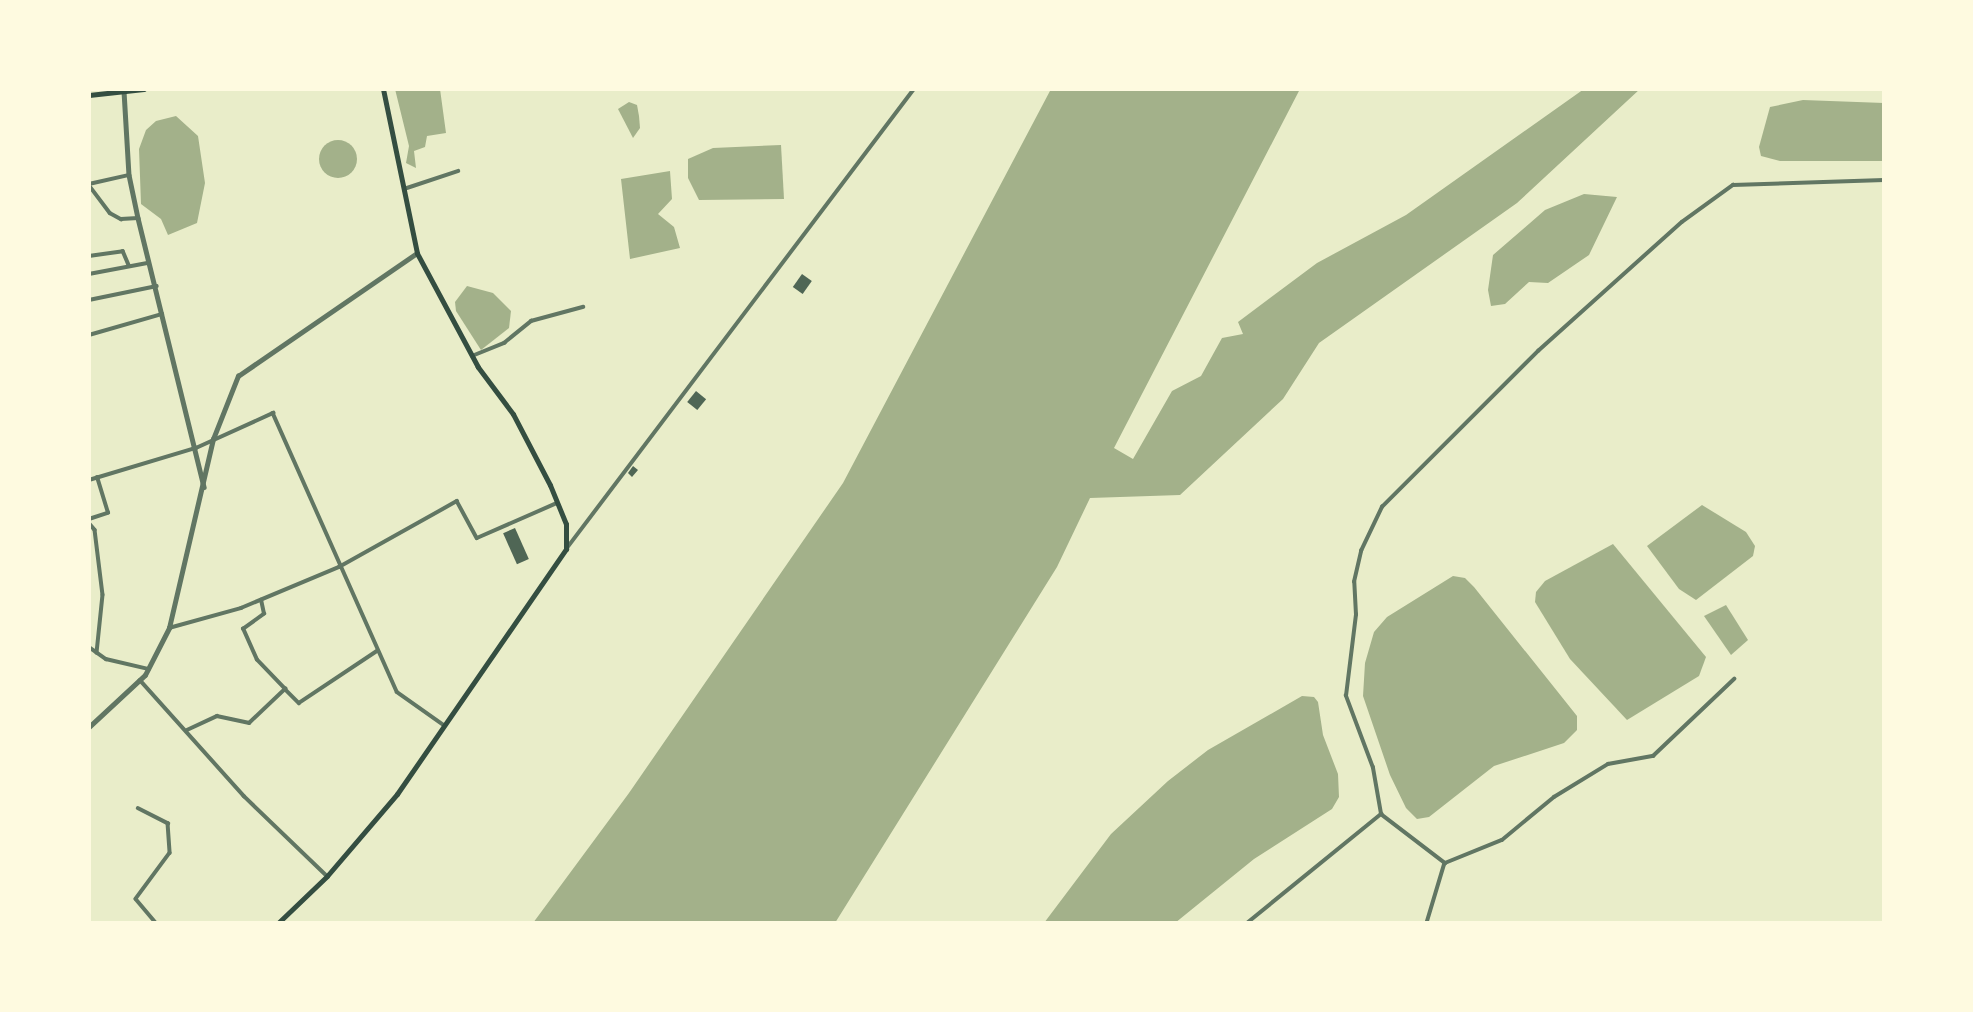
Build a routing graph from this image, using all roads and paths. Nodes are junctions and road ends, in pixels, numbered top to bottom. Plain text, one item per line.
1 (144, 89) edge
2 (383, 89) edge
3 (914, 89) edge
4 (124, 91) junction
5 (89, 95) edge
6 (458, 171) dead end
7 (129, 175) junction
8 (1884, 180) edge
9 (89, 184) edge
10 (402, 190) junction
11 (138, 218) junction
12 (417, 253) junction
13 (89, 256) edge
14 (147, 263) junction
15 (129, 265) junction
16 (89, 274) edge
17 (157, 286) junction
18 (89, 300) edge
19 (583, 307) dead end
20 (164, 313) junction
21 (89, 335) edge
22 (472, 356) junction
23 (213, 439) junction
24 (196, 448) junction
25 (97, 478) junction
26 (89, 480) edge
27 (204, 490) junction
28 (557, 503) junction
29 (89, 521) edge
30 (566, 550) junction
31 (340, 567) junction
32 (261, 600) junction
33 (169, 628) junction
34 (89, 647) edge
35 (377, 652) junction
36 (97, 653) junction
37 (149, 669) junction
38 (140, 680) junction
39 (1734, 680) dead end
40 (285, 689) junction
41 (444, 725) junction
42 (89, 727) edge
43 (187, 730) junction
44 (138, 808) dead end
45 (1381, 814) junction
46 (1445, 863) junction
47 (327, 876) junction
48 (156, 923) edge
49 (278, 923) edge
50 (1247, 923) edge
51 (1427, 923) edge

1 - 4 main road
2 - 10 main road
3 - 30 street
4 - 5 main road
4 - 7 street
6 - 10 street
7 - 9 street
7 - 11 street
8 - 45 street
9 - 11 street
10 - 12 main road
11 - 14 street
12 - 22 main road
12 - 23 street
13 - 15 street
14 - 15 street
14 - 17 street
15 - 16 street
17 - 18 street
17 - 20 street
19 - 22 street
20 - 21 street
20 - 24 street
22 - 28 main road
23 - 24 street
23 - 27 street
23 - 31 street
24 - 25 street
24 - 27 street
25 - 26 street
25 - 29 street
27 - 33 street
28 - 30 main road
28 - 31 street
29 - 36 street
30 - 41 main road
31 - 32 street
31 - 35 street
32 - 33 street
32 - 40 street
33 - 37 street
34 - 36 street
35 - 40 street
35 - 41 street
36 - 37 street
37 - 38 street
38 - 42 street
38 - 43 street
39 - 46 street
40 - 43 street
41 - 47 main road
43 - 47 street
44 - 48 street
45 - 46 street
45 - 50 street
46 - 51 street
47 - 49 main road

